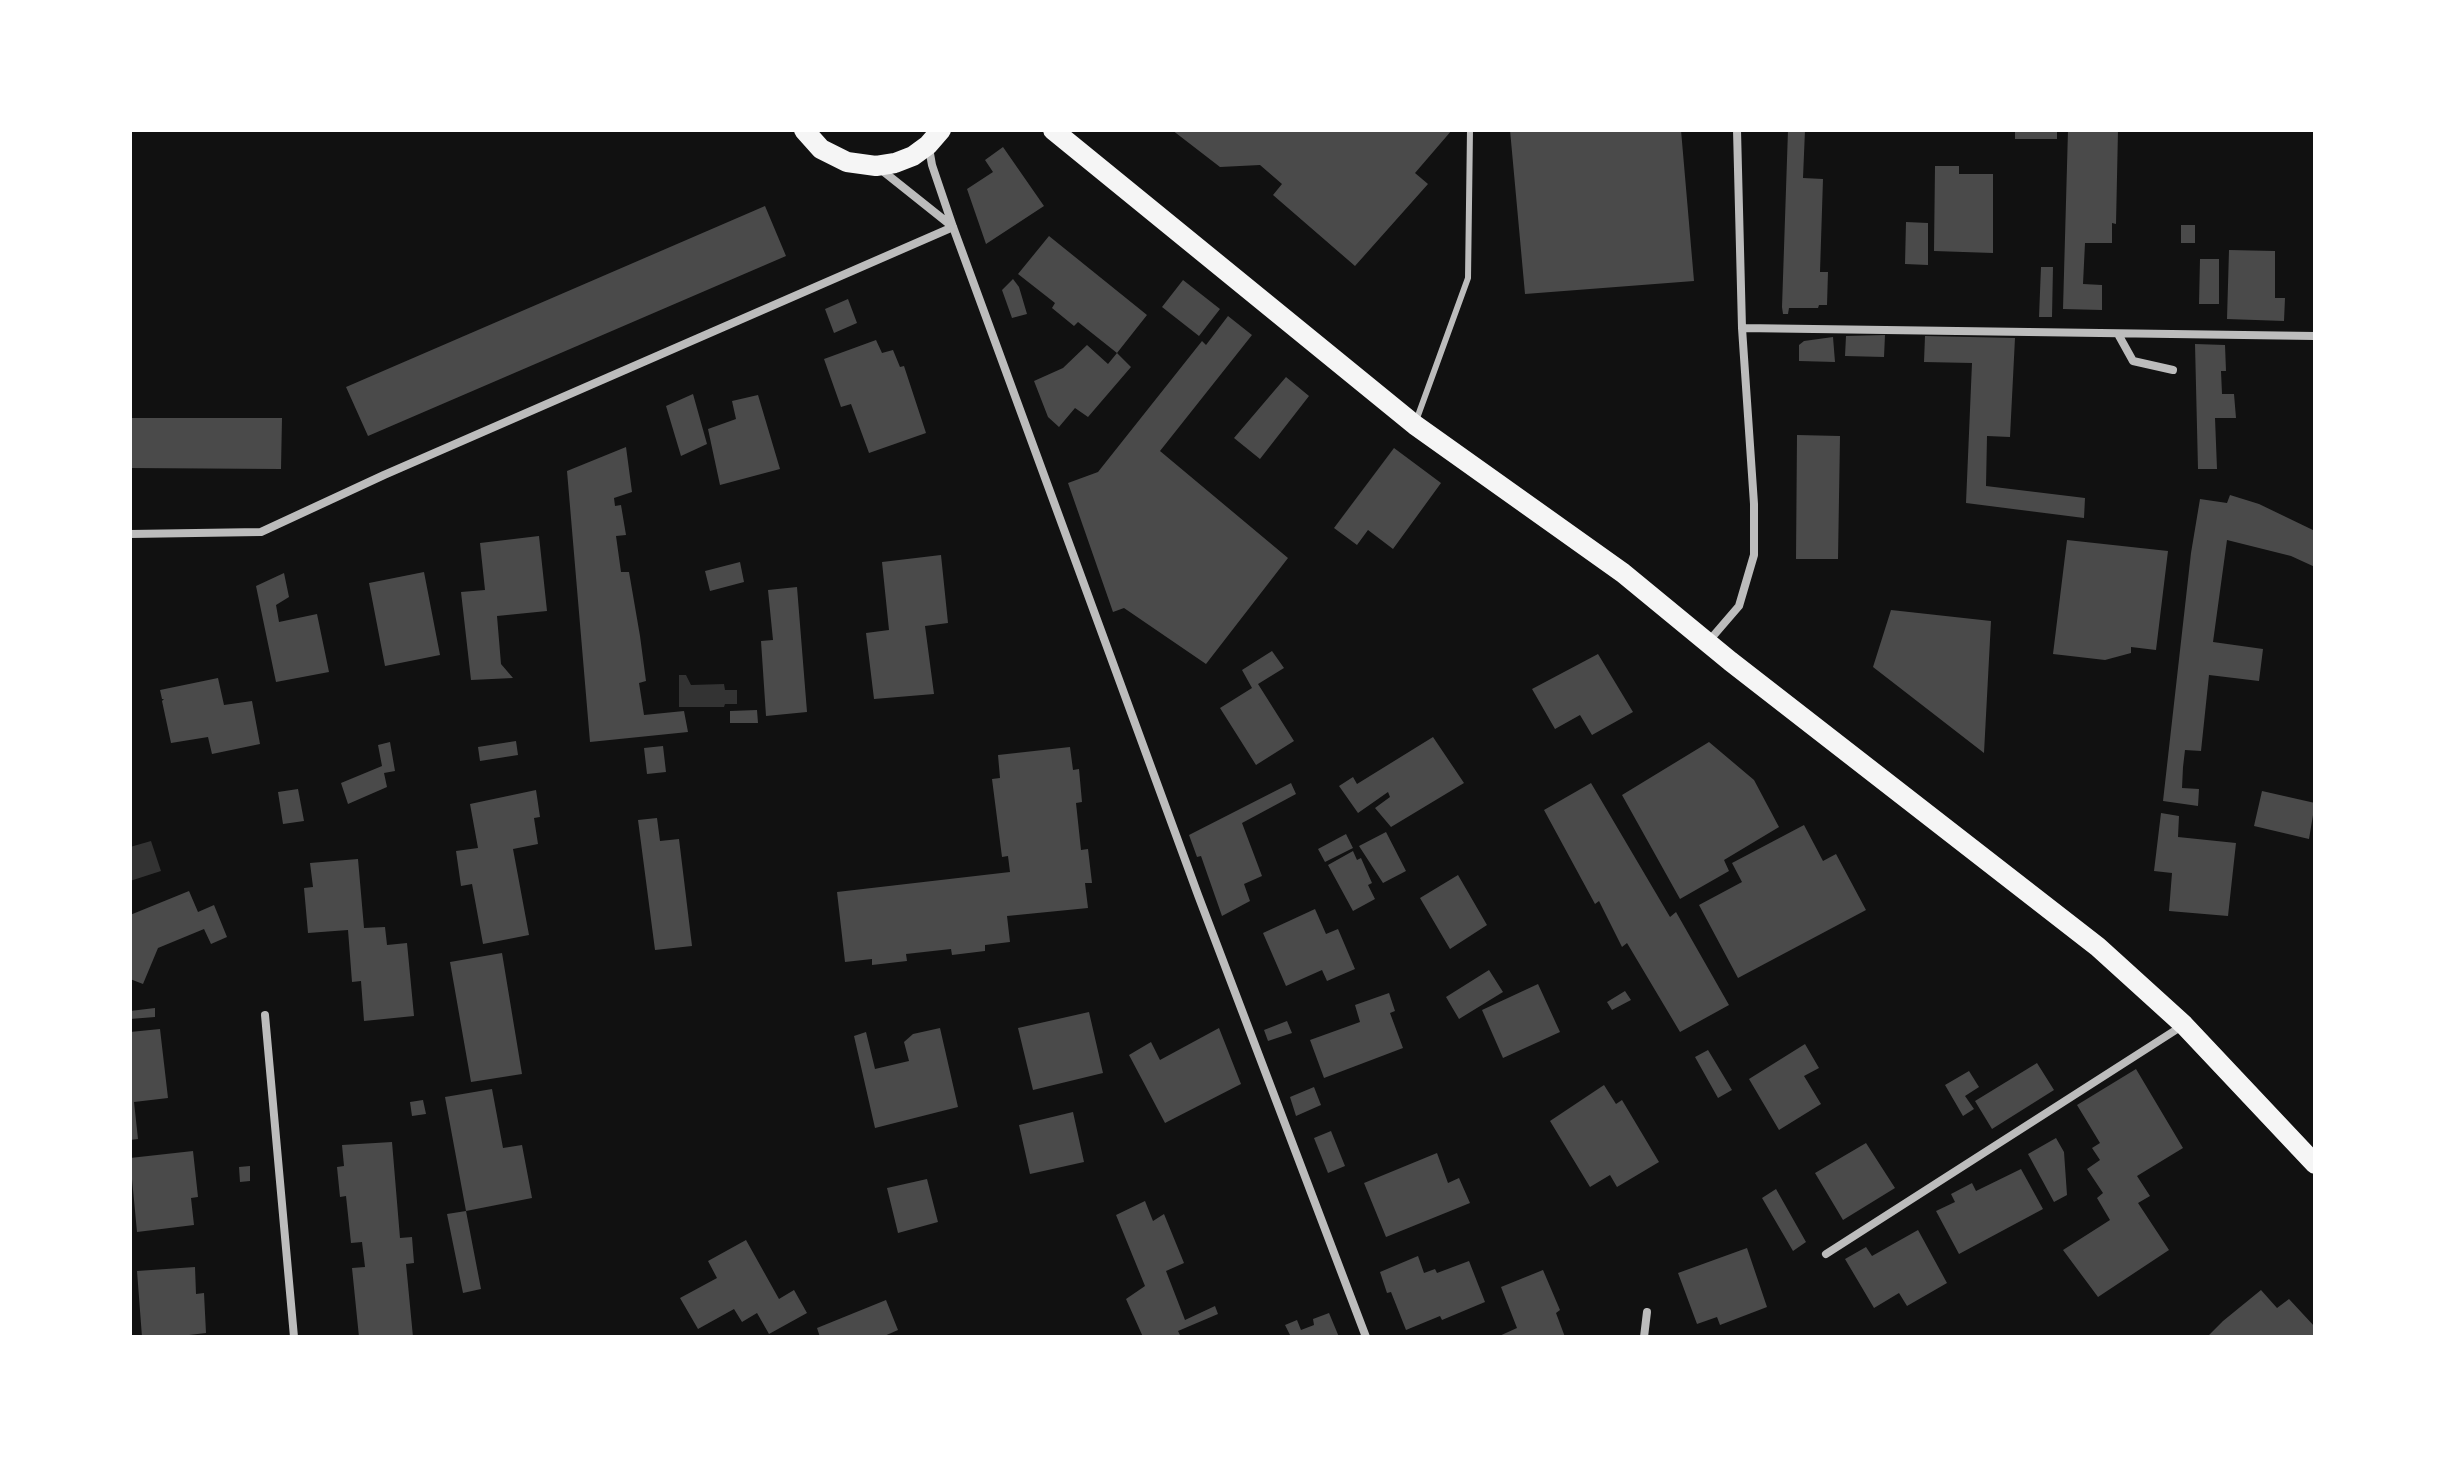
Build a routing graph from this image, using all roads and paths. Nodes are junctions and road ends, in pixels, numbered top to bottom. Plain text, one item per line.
1 (804, 130) edge
2 (1053, 130) edge
3 (1470, 130) edge
4 (1737, 130) edge
5 (935, 137) edge
6 (876, 166) junction
7 (953, 227) junction
8 (1742, 328) junction
9 (2118, 334) junction
10 (2315, 336) edge
11 (2173, 370) dead end
12 (1415, 425) junction
13 (130, 534) edge
14 (1707, 642) junction
15 (265, 1015) dead end
16 (2184, 1025) junction
17 (2315, 1164) edge
18 (1826, 1254) dead end
19 (1647, 1312) dead end
20 (294, 1337) edge
21 (1366, 1337) edge
22 (1644, 1337) edge

1 - 6 main road
2 - 12 main road
3 - 12 lane
4 - 8 street
5 - 6 main road
5 - 7 street
6 - 7 street
7 - 13 street
7 - 21 street
8 - 9 street
8 - 14 street
9 - 10 street
9 - 11 street
12 - 14 main road
14 - 16 main road
15 - 20 street
16 - 17 main road
16 - 18 street
19 - 22 street

